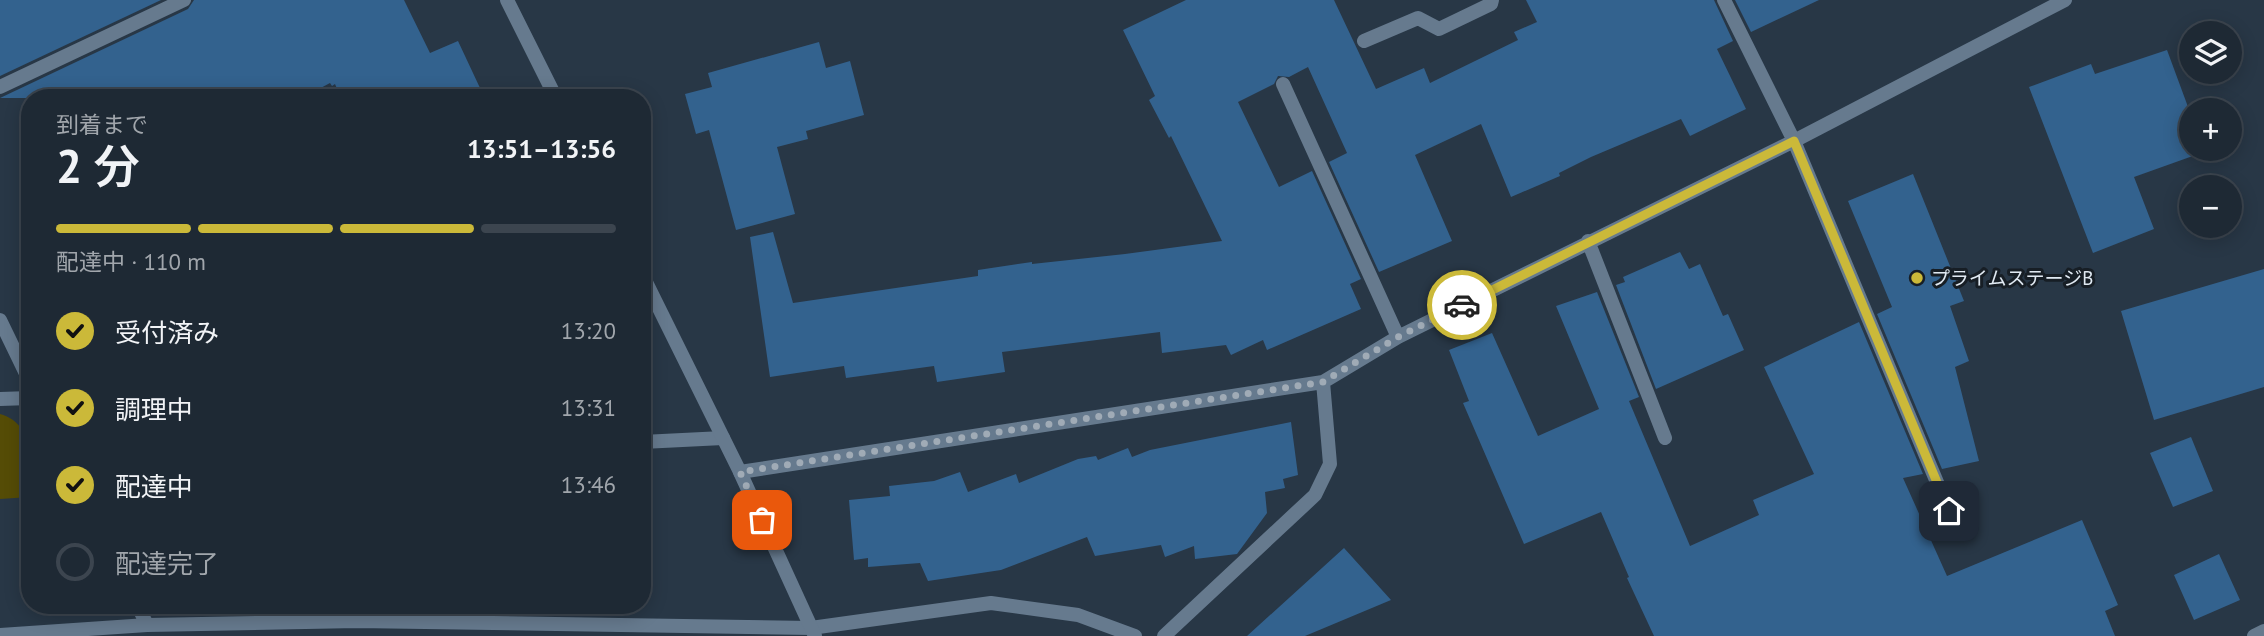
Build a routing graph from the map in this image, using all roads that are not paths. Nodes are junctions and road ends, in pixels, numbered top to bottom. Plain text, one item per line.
1 (184, 0) edge
2 (507, 0) edge
3 (1492, 0) edge
4 (1724, 0) edge
5 (2065, 0) edge
6 (1364, 41) dead end
7 (1283, 85) dead end
8 (0, 87) edge
9 (552, 89) edge
10 (1794, 141) junction
11 (1588, 241) junction
12 (651, 292) edge
13 (0, 320) edge
14 (1398, 337) junction
15 (21, 362) edge
16 (1323, 382) junction
17 (21, 398) edge
18 (0, 399) edge
19 (723, 438) junction
20 (1665, 438) dead end
21 (651, 442) edge
22 (740, 472) junction
23 (1949, 511) dead end
24 (142, 614) edge
25 (147, 625) junction
26 (178, 631) edge
27 (2264, 631) edge
28 (813, 632) edge
29 (0, 635) edge
30 (1135, 636) edge
31 (1164, 636) edge
32 (2254, 636) edge

1 - 8 street
2 - 9 street
3 - 6 street
4 - 10 street
5 - 10 street
7 - 14 street
10 - 11 street
10 - 23 street
11 - 14 street
11 - 20 street
12 - 19 street
13 - 15 street
14 - 16 street
16 - 22 street
16 - 31 street
17 - 18 street
19 - 21 street
19 - 22 street
22 - 28 street
24 - 25 street
25 - 26 street
25 - 29 street
26 - 28 street
27 - 32 street
28 - 30 street

